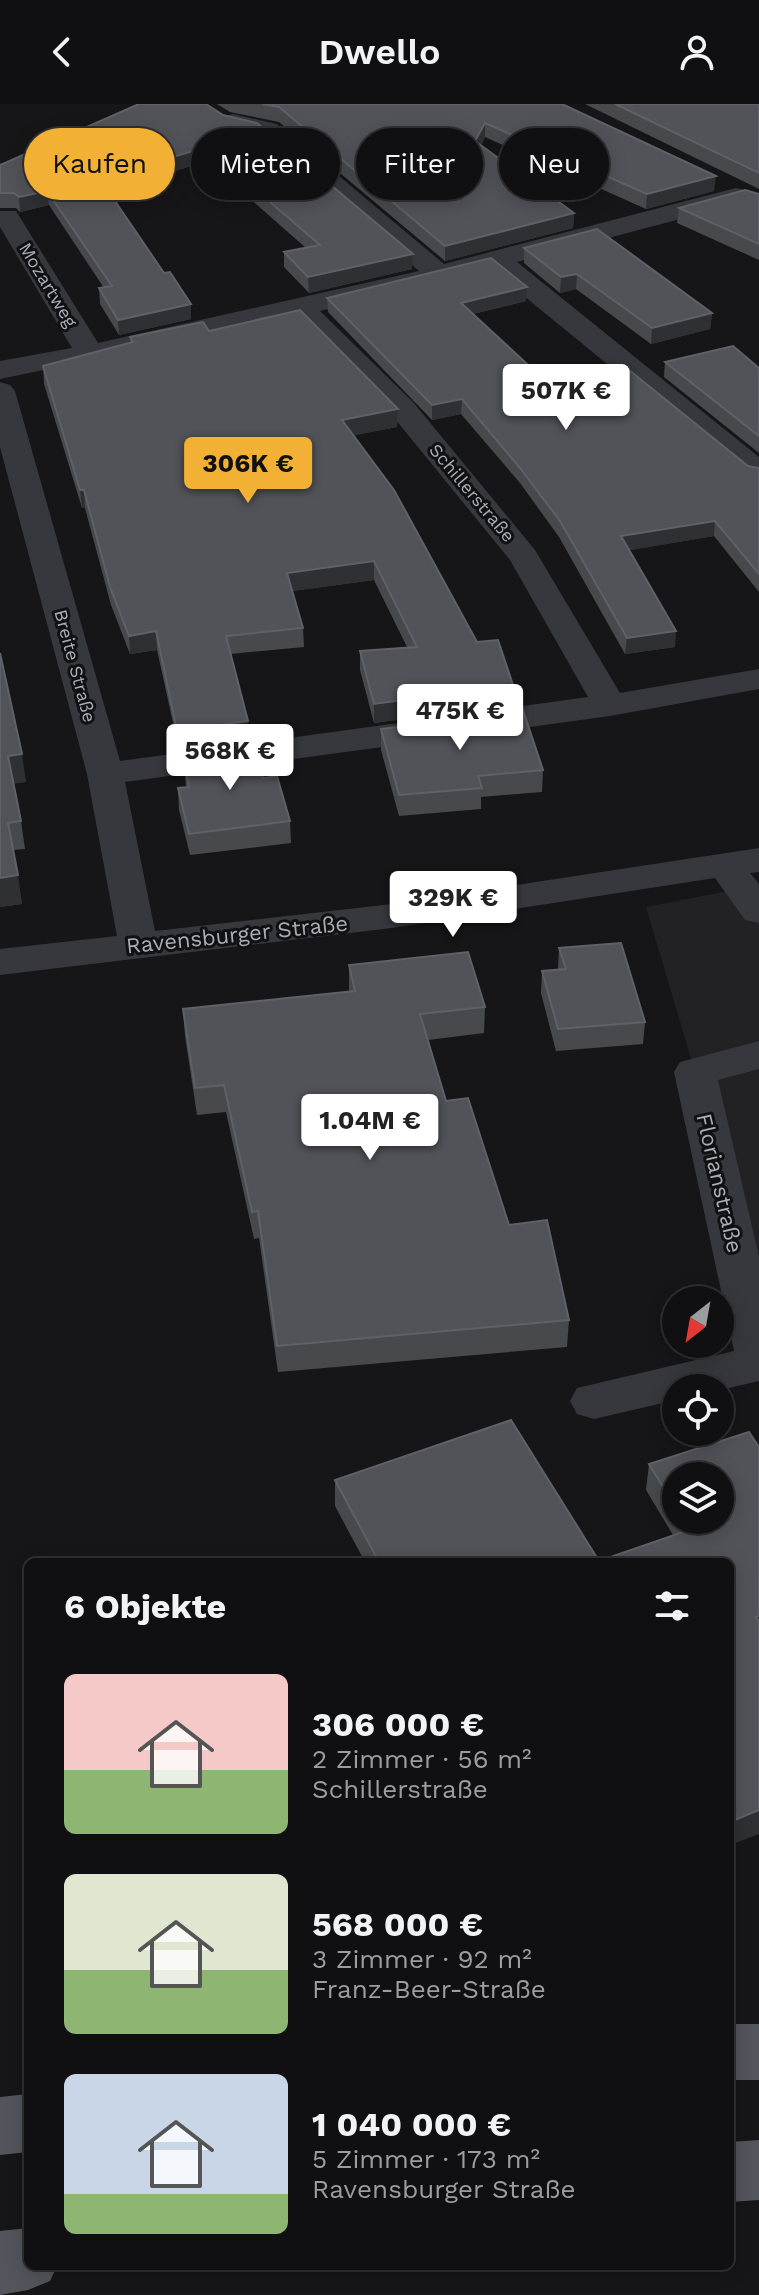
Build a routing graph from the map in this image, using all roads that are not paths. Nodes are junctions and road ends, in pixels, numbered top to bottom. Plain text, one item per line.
1 (273, 108) edge
2 (706, 174) edge
3 (752, 197) edge
4 (7, 217) dead end
5 (497, 260) junction
6 (438, 273) junction
7 (300, 307) junction
8 (89, 352) junction
9 (0, 370) edge
10 (0, 391) edge
11 (759, 472) edge
12 (759, 679) edge
13 (610, 705) junction
14 (105, 774) junction
15 (742, 864) edge
16 (759, 911) edge
17 (138, 944) junction
18 (0, 962) edge
19 (759, 1055) edge
20 (759, 1360) edge
21 (594, 1401) dead end
22 (734, 2052) edge
23 (759, 2052) edge
24 (24, 2123) edge
25 (0, 2126) edge
26 (759, 2170) edge
27 (734, 2172) edge
28 (24, 2260) edge
29 (0, 2263) edge

1 - 6 street
2 - 3 street
3 - 5 street
4 - 8 street, Mozartweg
5 - 6 street
5 - 11 street
6 - 7 street
7 - 8 street
7 - 13 street, Schillerstraße
8 - 9 street
10 - 14 street, Breite Straße
12 - 13 street
13 - 14 street
14 - 17 street, Breite Straße
15 - 16 street
15 - 17 street, Ravensburger Straße
17 - 18 street, Ravensburger Straße
19 - 20 street, Florianstraße
20 - 21 street, Florianstraße
22 - 23 main road
24 - 25 main road
26 - 27 main road
28 - 29 main road

